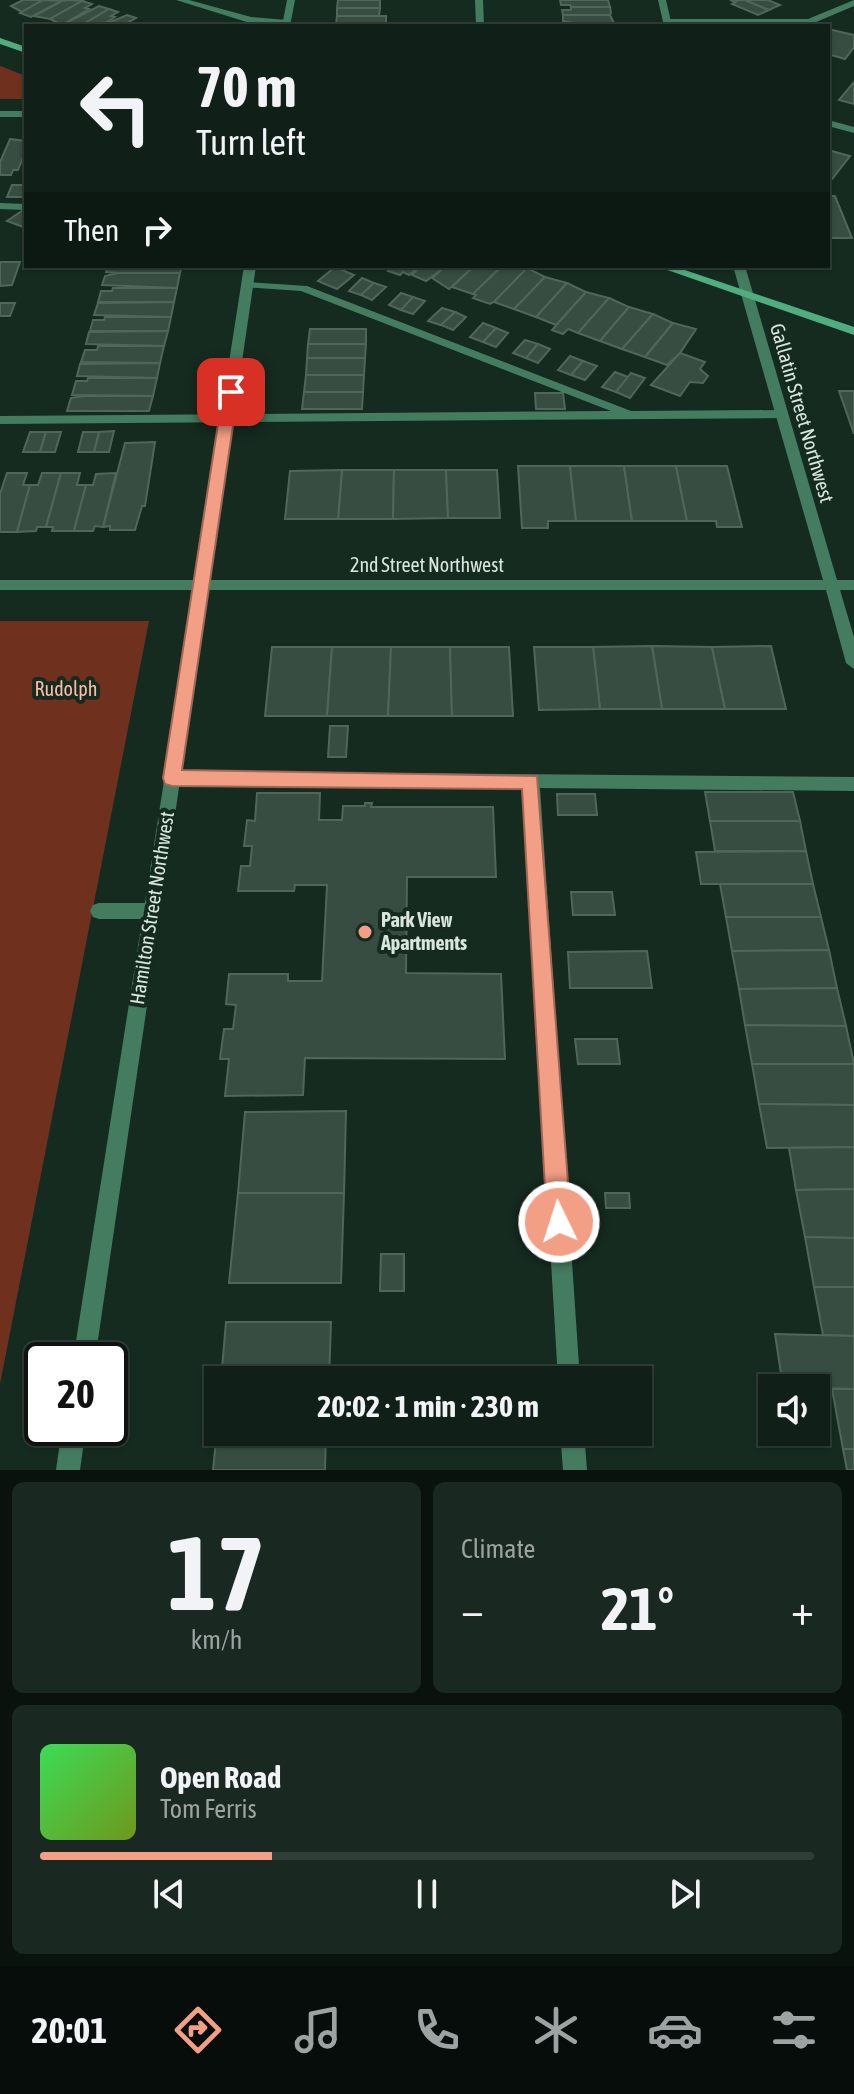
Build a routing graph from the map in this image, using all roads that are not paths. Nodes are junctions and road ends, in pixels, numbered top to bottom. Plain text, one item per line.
1 (180, 0) edge
2 (291, 0) edge
3 (479, 0) edge
4 (662, 0) edge
5 (854, 3) edge
6 (286, 24) edge
7 (480, 24) edge
8 (668, 24) edge
9 (0, 41) edge
10 (24, 49) edge
11 (0, 114) edge
12 (24, 114) edge
13 (830, 124) edge
14 (854, 130) edge
15 (4, 206) edge
16 (24, 207) edge
17 (0, 221) edge
18 (250, 268) edge
19 (668, 268) edge
20 (740, 268) edge
21 (247, 285) junction
22 (747, 295) junction
23 (854, 331) edge
24 (781, 414) junction
25 (634, 416) junction
26 (226, 419) junction
27 (0, 420) edge
28 (0, 585) edge
29 (201, 585) junction
30 (832, 585) junction
31 (854, 585) edge
32 (854, 663) edge
33 (172, 778) junction
34 (531, 781) junction
35 (854, 784) edge
36 (99, 911) dead end
37 (152, 911) junction
38 (87, 1342) edge
39 (568, 1366) edge
40 (71, 1446) edge
41 (573, 1446) edge
42 (68, 1470) edge
43 (575, 1470) edge

1 - 6 street
2 - 6 street
3 - 7 street
4 - 8 street
5 - 8 street
9 - 10 main road
11 - 12 street
13 - 14 street
15 - 16 street
15 - 17 street
18 - 21 street, Hamilton Street Northwest
19 - 22 main road
20 - 22 street, Gallatin Street Northwest
21 - 25 street
21 - 26 street, Hamilton Street Northwest
22 - 23 main road
22 - 24 street, Gallatin Street Northwest
24 - 25 street
24 - 30 street, Gallatin Street Northwest
25 - 26 street
26 - 27 street
26 - 29 street, Hamilton Street Northwest
28 - 29 street, 2nd Street Northwest
29 - 30 street, 2nd Street Northwest
29 - 33 street, Hamilton Street Northwest
30 - 31 street, 2nd Street Northwest
30 - 32 street, Gallatin Street Northwest
33 - 34 street
33 - 37 street, Hamilton Street Northwest
34 - 35 street
34 - 39 street
36 - 37 street
37 - 38 street, Hamilton Street Northwest
40 - 42 street
41 - 43 street

